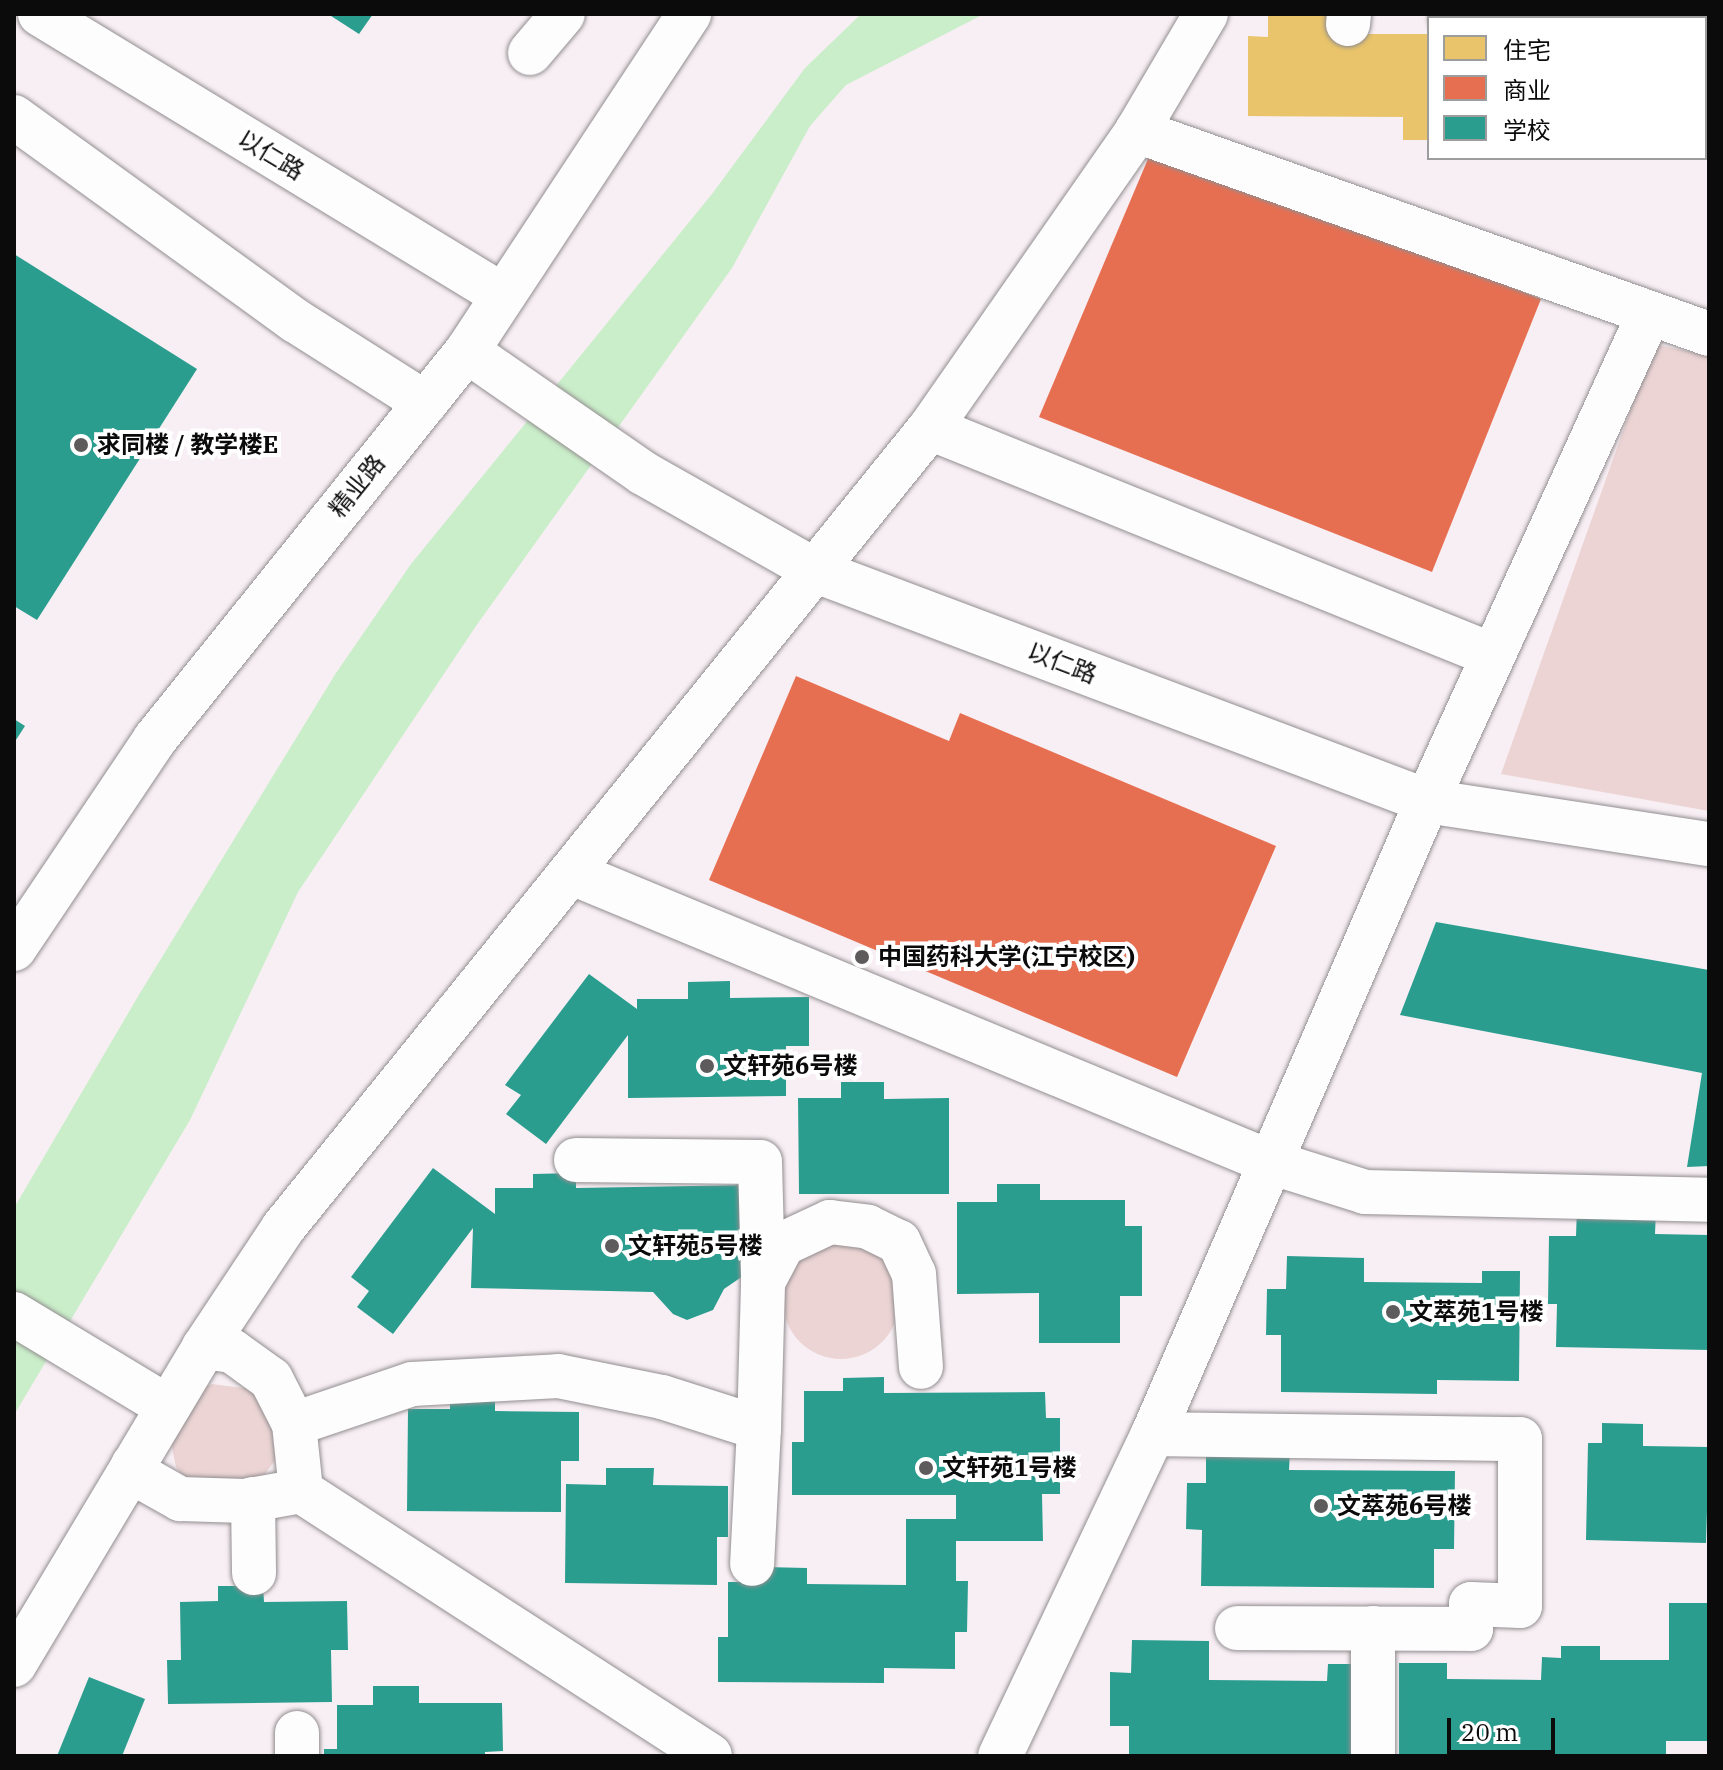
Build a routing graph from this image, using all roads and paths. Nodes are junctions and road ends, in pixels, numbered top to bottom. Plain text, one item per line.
1 (40, 14) edge
2 (563, 14) edge
3 (1206, 14) edge
4 (672, 20) edge
5 (530, 53) dead end
6 (14, 117) edge
7 (1137, 131) junction
8 (502, 295) junction
9 (1648, 316) junction
10 (1709, 334) edge
11 (467, 351) junction
12 (425, 403) junction
13 (930, 428) junction
14 (816, 571) junction
15 (1492, 655) junction
16 (1427, 801) junction
17 (1709, 844) edge
18 (572, 873) junction
19 (14, 949) edge
20 (576, 1160) dead end
21 (1270, 1162) junction
22 (1709, 1200) edge
23 (763, 1282) junction
24 (14, 1314) edge
25 (204, 1347) junction
26 (921, 1367) dead end
27 (168, 1407) junction
28 (294, 1424) junction
29 (759, 1428) junction
30 (1153, 1434) junction
31 (133, 1465) junction
32 (301, 1491) junction
33 (253, 1499) junction
34 (752, 1564) dead end
35 (254, 1573) dead end
36 (1237, 1628) dead end
37 (1373, 1628) junction
38 (14, 1665) edge
39 (710, 1756) edge
40 (1000, 1756) edge
41 (1373, 1756) edge

1 - 8 street, 以仁路
2 - 5 street
3 - 7 street
4 - 8 street, 精业路
6 - 12 street
7 - 9 street
7 - 13 street
8 - 11 street, 精业路
9 - 10 street
9 - 15 street
11 - 12 street, 精业路
11 - 14 street, 以仁路
12 - 19 street, 精业路
13 - 14 street
13 - 15 street
14 - 16 street, 以仁路
14 - 18 street
15 - 16 street
16 - 17 street, 以仁路
16 - 21 street
18 - 21 street
18 - 25 street
20 - 23 street
21 - 22 street
21 - 30 street
23 - 26 street
23 - 29 street
24 - 27 street
25 - 27 street
25 - 28 street
27 - 31 street
28 - 29 street
28 - 32 street
29 - 34 street
30 - 37 street
30 - 40 street
31 - 33 street
31 - 38 street
32 - 33 street
32 - 39 street
33 - 35 street
36 - 37 street
37 - 41 street

